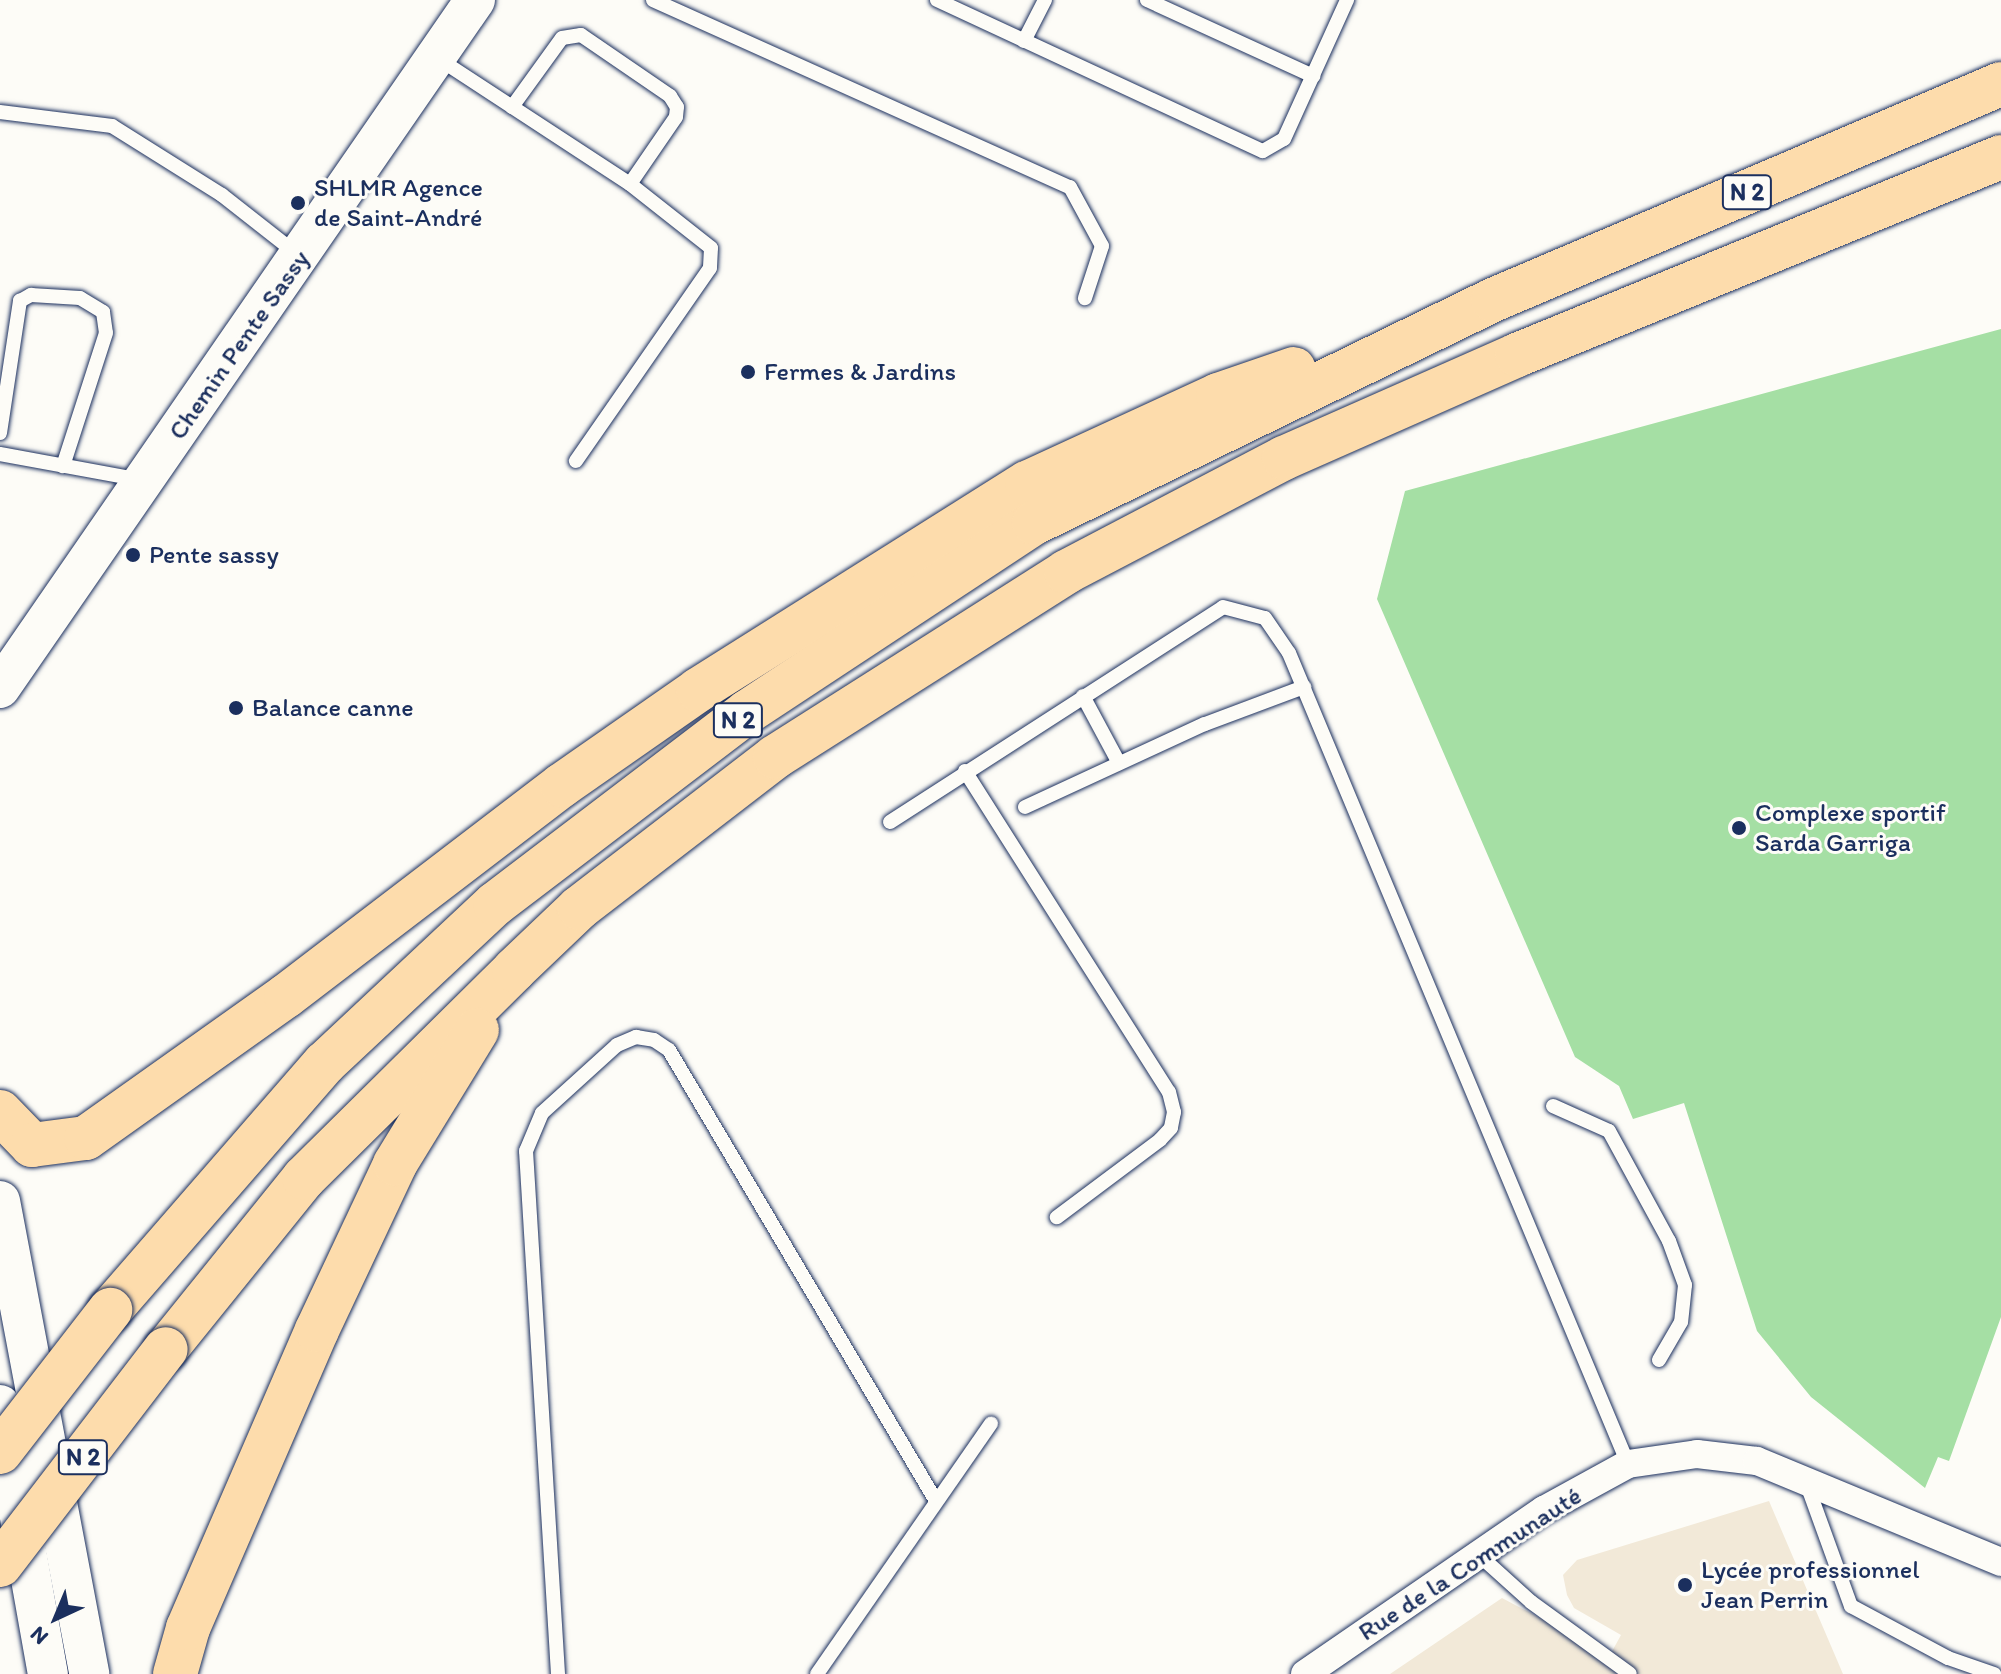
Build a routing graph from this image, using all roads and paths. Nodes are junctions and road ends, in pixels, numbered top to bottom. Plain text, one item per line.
1 (475, 0) edge
2 (653, 0) edge
3 (937, 0) edge
4 (1045, 0) edge
5 (1147, 0) edge
6 (1347, 0) edge
7 (1024, 41) junction
8 (437, 58) junction
9 (1313, 76) junction
10 (2001, 84) edge
11 (512, 107) junction
12 (0, 112) edge
13 (2001, 157) edge
14 (630, 184) junction
15 (300, 257) junction
16 (1085, 298) dead end
17 (1493, 300) junction
18 (0, 433) edge
19 (0, 454) edge
20 (576, 461) dead end
21 (63, 466) junction
22 (145, 481) junction
23 (1304, 687) junction
24 (0, 688) edge
25 (1083, 696) junction
26 (1119, 763) junction
27 (965, 771) junction
28 (1025, 807) dead end
29 (890, 822) dead end
30 (514, 970) junction
31 (1553, 1106) dead end
32 (0, 1112) edge
33 (0, 1201) edge
34 (1057, 1217) dead end
35 (1659, 1360) dead end
36 (0, 1405) edge
37 (991, 1424) dead end
38 (0, 1452) edge
39 (1628, 1464) junction
40 (1806, 1481) junction
41 (936, 1501) junction
42 (1479, 1555) junction
43 (2001, 1562) edge
44 (0, 1565) edge
45 (48, 1674) edge
46 (89, 1674) edge
47 (175, 1674) edge
48 (558, 1674) edge
49 (817, 1674) edge
50 (1305, 1674) edge
51 (1630, 1674) edge
52 (1994, 1674) edge

1 - 8 main road, Chemin Pente Sassy
2 - 16 lane
3 - 7 lane
4 - 7 lane
5 - 9 lane
6 - 9 lane
7 - 9 lane
8 - 11 lane
8 - 15 main road, Chemin Pente Sassy
10 - 17 highway, N 2
11 - 14 lane
11 - 14 lane
12 - 15 lane
13 - 30 highway, N 2
14 - 20 lane
15 - 22 main road, Chemin Pente Sassy
17 - 32 highway
17 - 38 highway, N 2, bridge
18 - 21 lane
19 - 21 lane
21 - 22 lane
22 - 24 main road, Chemin Pente Sassy
23 - 25 lane
23 - 26 lane
23 - 39 lane
25 - 26 lane
25 - 27 lane
26 - 28 lane
27 - 29 lane
27 - 34 lane
30 - 44 highway, N 2, bridge
30 - 47 highway
31 - 35 lane
33 - 46 main road
36 - 45 main road
37 - 41 lane
39 - 40 street, Rue de la Communauté
39 - 42 street, Rue de la Communauté
40 - 43 street, Rue de la Communauté
40 - 52 lane
41 - 48 lane
41 - 49 lane
42 - 50 street, Rue de la Communauté
42 - 51 lane

